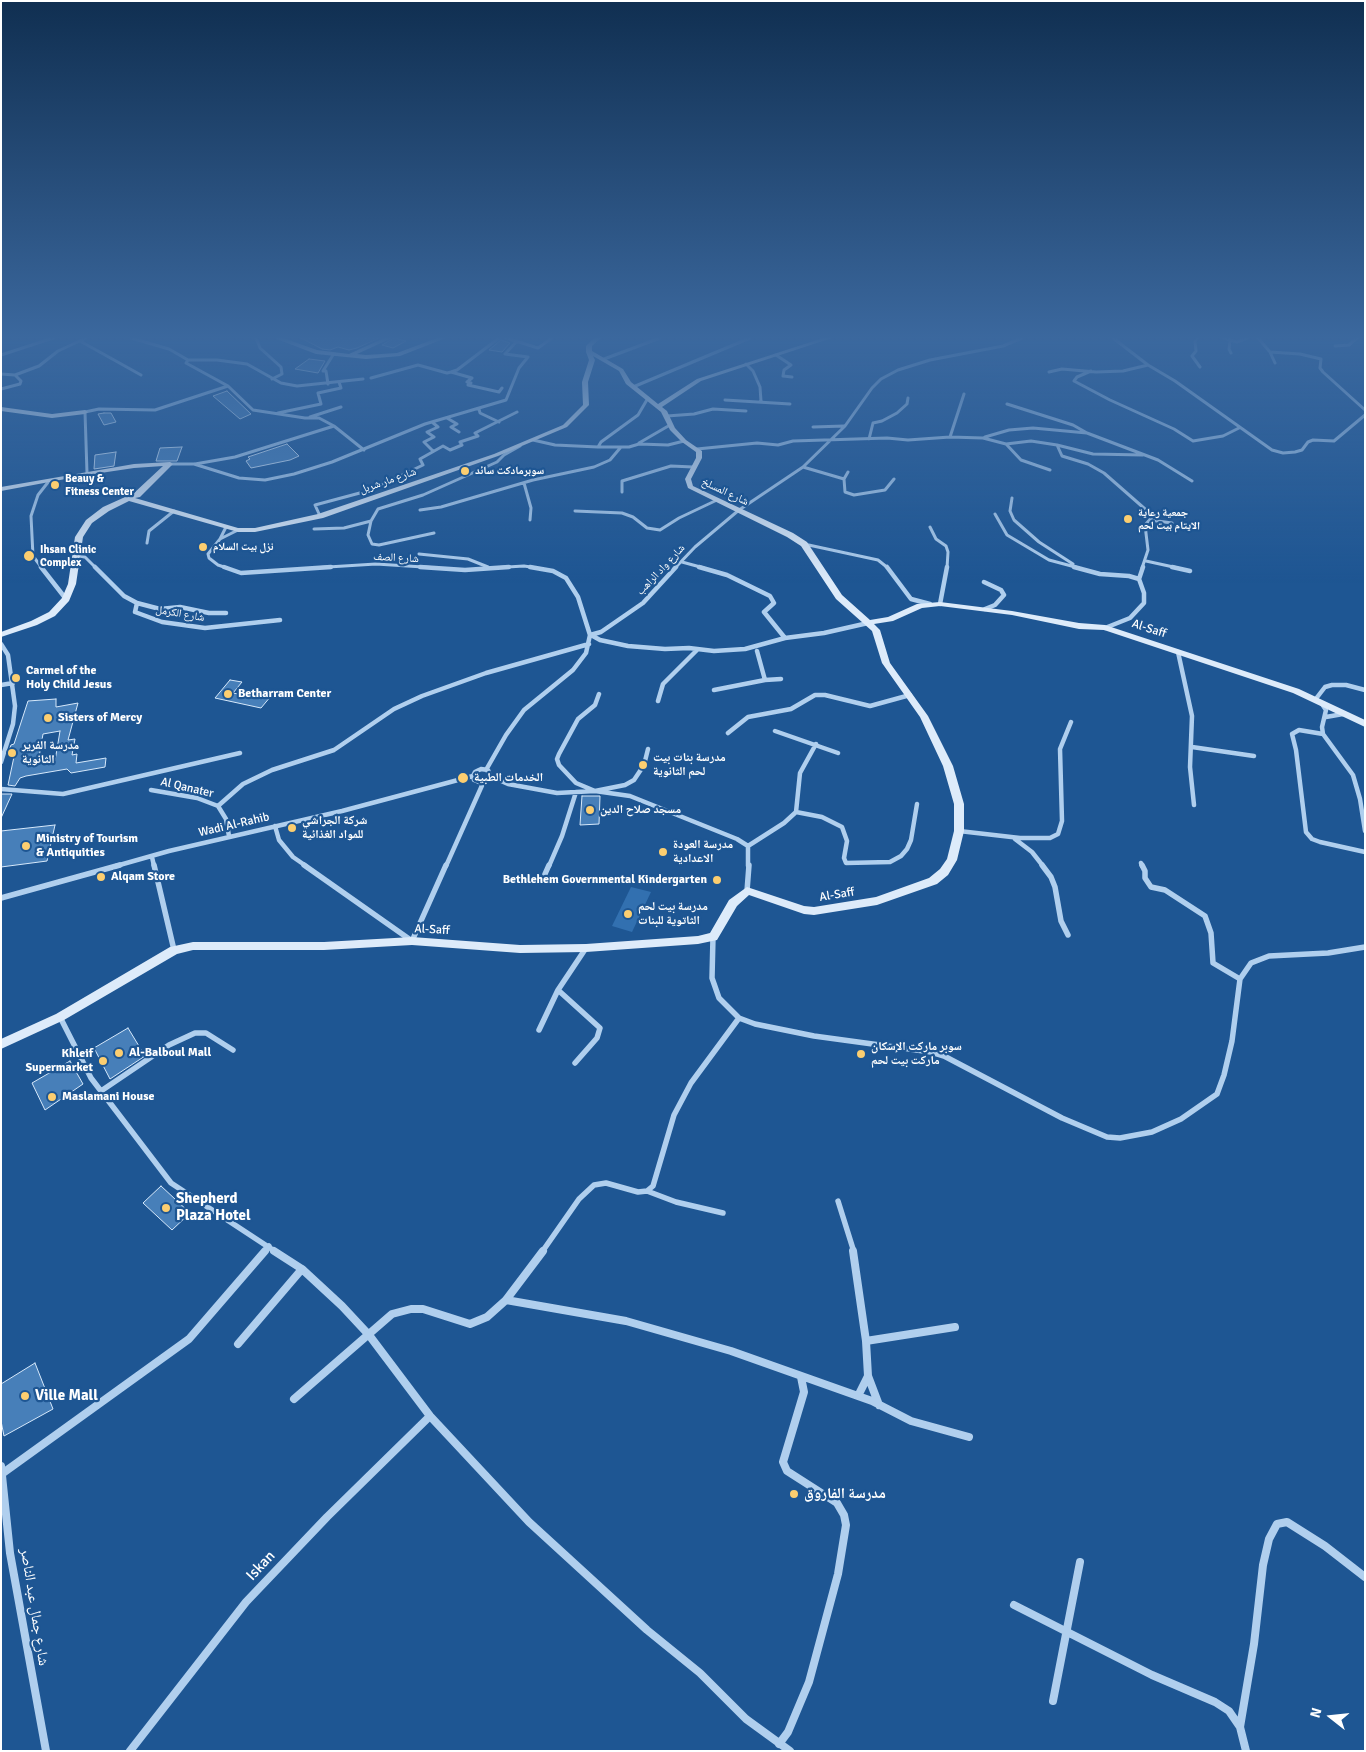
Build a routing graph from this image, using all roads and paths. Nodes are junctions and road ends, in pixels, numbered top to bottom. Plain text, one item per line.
1 (85, 420) edge
2 (322, 420) edge
3 (441, 420) edge
4 (451, 420) edge
5 (494, 420) edge
6 (503, 420) edge
7 (572, 420) edge
8 (631, 420) edge
9 (668, 420) edge
10 (849, 420) edge
11 (884, 420) edge
12 (956, 420) edge
13 (1057, 420) edge
14 (1154, 420) edge
15 (1228, 420) edge
16 (1359, 420) edge
17 (432, 422) junction
18 (499, 422) junction
19 (670, 425) junction
20 (334, 426) junction
21 (845, 426) junction
22 (813, 427) dead end
23 (1239, 428) junction
24 (459, 432) dead end
25 (1087, 433) junction
26 (950, 437) junction
27 (983, 438) junction
28 (869, 439) junction
29 (533, 440) junction
30 (684, 441) junction
31 (831, 441) junction
32 (639, 444) junction
33 (1006, 444) junction
34 (1057, 445) junction
35 (520, 446) junction
36 (621, 447) junction
37 (598, 448) junction
38 (697, 449) junction
39 (364, 450) junction
40 (433, 451) junction
41 (1144, 455) junction
42 (170, 464) junction
43 (194, 464) junction
44 (803, 467) junction
45 (693, 468) junction
46 (1050, 470) dead end
47 (848, 472) dead end
48 (87, 473) junction
49 (1, 479) edge
50 (844, 479) junction
51 (894, 479) dead end
52 (49, 480) junction
53 (1192, 481) dead end
54 (524, 483) junction
55 (3, 488) edge
56 (622, 492) dead end
57 (1012, 498) dead end
58 (130, 499) junction
59 (717, 500) junction
60 (420, 510) dead end
61 (739, 510) junction
62 (174, 511) junction
63 (575, 511) dead end
64 (995, 514) dead end
65 (320, 516) junction
66 (530, 520) dead end
67 (1150, 520) junction
68 (371, 521) junction
69 (1172, 523) dead end
70 (226, 527) junction
71 (930, 527) dead end
72 (314, 529) dead end
73 (238, 530) junction
74 (434, 533) dead end
75 (220, 539) junction
76 (147, 542) dead end
77 (804, 544) junction
78 (419, 554) dead end
79 (76, 556) junction
80 (1146, 560) junction
81 (682, 562) junction
82 (489, 567) junction
83 (1077, 567) junction
84 (1190, 571) dead end
85 (1139, 579) junction
86 (984, 582) dead end
87 (66, 599) junction
88 (137, 603) junction
89 (935, 604) junction
90 (985, 609) junction
91 (226, 613) dead end
92 (280, 620) dead end
93 (868, 623) junction
94 (1105, 628) junction
95 (590, 635) junction
96 (1, 636) edge
97 (785, 638) junction
98 (764, 643) junction
99 (1, 644) edge
100 (589, 644) junction
101 (745, 649) junction
102 (697, 650) junction
103 (757, 652) junction
104 (1178, 652) junction
105 (781, 679) dead end
106 (765, 680) junction
107 (13, 683) junction
108 (1, 685) edge
109 (714, 690) dead end
110 (1365, 690) edge
111 (599, 694) dead end
112 (910, 695) junction
113 (658, 701) dead end
114 (1317, 701) junction
115 (1345, 714) junction
116 (1326, 716) junction
117 (1071, 722) dead end
118 (1365, 724) edge
119 (775, 730) dead end
120 (728, 733) dead end
121 (1323, 734) junction
122 (816, 744) junction
123 (1192, 747) junction
124 (648, 749) dead end
125 (240, 753) dead end
126 (838, 753) dead end
127 (1254, 756) dead end
128 (1, 762) edge
129 (486, 770) junction
130 (473, 776) junction
131 (490, 776) junction
132 (484, 781) junction
133 (1, 789) edge
134 (151, 790) dead end
135 (595, 791) junction
136 (576, 792) junction
137 (916, 804) dead end
138 (218, 806) junction
139 (1194, 806) dead end
140 (796, 812) junction
141 (275, 826) junction
142 (1365, 828) edge
143 (960, 830) junction
144 (229, 836) junction
145 (1011, 837) junction
146 (748, 846) junction
147 (1365, 852) edge
148 (152, 857) junction
149 (1141, 863) dead end
150 (545, 874) dead end
151 (747, 891) junction
152 (1, 898) edge
153 (1068, 935) dead end
154 (713, 937) junction
155 (412, 941) junction
156 (1365, 947) edge
157 (586, 948) junction
158 (174, 950) junction
159 (1240, 979) junction
160 (558, 990) junction
161 (60, 1017) junction
162 (739, 1018) junction
163 (538, 1030) dead end
164 (1, 1044) edge
165 (233, 1050) dead end
166 (575, 1063) dead end
167 (101, 1091) junction
168 (647, 1190) junction
169 (838, 1201) dead end
170 (722, 1213) dead end
171 (269, 1246) junction
172 (302, 1269) junction
173 (506, 1300) junction
174 (955, 1327) dead end
175 (369, 1336) junction
176 (866, 1341) junction
177 (238, 1344) dead end
178 (868, 1376) junction
179 (801, 1377) junction
180 (858, 1396) junction
181 (294, 1399) dead end
182 (879, 1405) junction
183 (430, 1416) junction
184 (969, 1437) dead end
185 (2, 1470) edge
186 (1080, 1562) dead end
187 (1365, 1577) edge
188 (1014, 1605) dead end
189 (1066, 1632) junction
190 (1053, 1700) dead end
191 (1240, 1726) junction
192 (780, 1744) junction
193 (46, 1751) edge
194 (130, 1751) edge
195 (790, 1751) edge
196 (1246, 1751) edge

1 - 48 street
2 - 20 street
3 - 17 street
4 - 24 street
5 - 18 street
6 - 18 street
7 - 29 street, شارع مار شربل
8 - 37 street
9 - 19 street
10 - 21 street, شارع واد الراهب
11 - 28 street
12 - 26 street
13 - 25 street
14 - 23 street
15 - 23 street
16 - 23 street
17 - 39 street
17 - 40 street
18 - 40 street
19 - 30 street
19 - 32 street
20 - 39 street
20 - 43 street
21 - 22 street
21 - 31 street, شارع واد الراهب
25 - 27 street
25 - 41 street
26 - 27 street
26 - 28 street
27 - 33 street
28 - 31 street
29 - 35 street, شارع مار شربل
29 - 37 street
30 - 32 street
30 - 38 street
31 - 38 street
31 - 44 street, شارع واد الراهب
32 - 36 street
33 - 34 street
33 - 46 street
34 - 41 street
34 - 67 street
35 - 65 street, شارع مار شربل
35 - 68 street
36 - 37 street
36 - 54 street
38 - 45 street, شارع المسلخ
39 - 43 street
40 - 65 street
41 - 53 street
42 - 43 street
42 - 48 street
42 - 58 street
44 - 50 street
44 - 61 street, شارع واد الراهب
45 - 56 street
45 - 59 street, شارع المسلخ
47 - 50 street
48 - 52 street
49 - 55 street
50 - 51 street
52 - 55 street
52 - 87 street
54 - 60 street
54 - 66 street
57 - 83 street
58 - 62 street, شارع مار شربل
58 - 79 street
59 - 61 street, شارع المسلخ
59 - 63 street
61 - 77 street, شارع المسلخ
61 - 81 street, شارع واد الراهب
62 - 70 street, شارع مار شربل
62 - 76 street
64 - 83 street
65 - 73 street, شارع مار شربل
67 - 69 street
67 - 80 street
68 - 72 street
68 - 74 street
70 - 73 street, شارع مار شربل
70 - 75 street
71 - 89 street
73 - 75 street
75 - 82 street, شارع الصف
77 - 89 street
77 - 93 street, شارع المسلخ
78 - 82 street
79 - 87 street
79 - 88 street, شارع الكرمل
80 - 84 street
80 - 85 street
81 - 95 street, شارع واد الراهب
81 - 97 street
82 - 95 street, شارع الصف
83 - 85 street
85 - 94 street
86 - 90 street
87 - 96 street
88 - 91 street
88 - 92 street, شارع الكرمل
89 - 90 street, Al-Saff
89 - 93 street, Al-Saff
90 - 94 street, Al-Saff
93 - 97 street
93 - 112 street, Al-Saff
94 - 104 street, Al-Saff
95 - 100 street
95 - 102 street
97 - 98 street
98 - 101 street
98 - 103 street
99 - 107 street
100 - 129 street
100 - 138 street
101 - 102 street
101 - 103 street
102 - 113 street
103 - 106 street
104 - 114 street, Al-Saff
104 - 123 street
105 - 106 street
106 - 109 street
107 - 108 street
107 - 128 street
110 - 114 street
111 - 135 street
112 - 120 street
112 - 143 street, Al-Saff
114 - 115 street, Al-Saff
114 - 116 street
115 - 116 street
115 - 118 street, Al-Saff
116 - 121 street
117 - 145 street
119 - 122 street
121 - 142 street
121 - 147 street
122 - 126 street
122 - 140 street
123 - 127 street
123 - 139 street
124 - 135 street
125 - 133 street
129 - 130 street, Wadi Al-Rahib
129 - 131 street
130 - 132 street
130 - 141 street, Wadi Al-Rahib
131 - 132 street
131 - 136 street
132 - 155 street
134 - 138 street, Al Qanater
135 - 136 street
135 - 146 street
136 - 150 street
137 - 140 street
138 - 144 street
140 - 146 street
141 - 144 street, Wadi Al-Rahib
141 - 155 street
143 - 145 street
143 - 151 street, Al-Saff
144 - 148 street, Wadi Al-Rahib
145 - 153 street
146 - 151 street
148 - 152 street, Wadi Al-Rahib
148 - 158 street
149 - 159 street
151 - 154 street
154 - 157 street, Al-Saff
154 - 162 street
155 - 157 street, Al-Saff
155 - 158 street, Al-Saff
156 - 159 street
157 - 160 street
158 - 161 street, Al-Saff
159 - 162 street
160 - 163 street
160 - 166 street
161 - 164 street, Al-Saff
161 - 167 street
162 - 168 street
165 - 167 street
167 - 171 street
168 - 170 street
168 - 173 street
169 - 176 street
171 - 172 street
171 - 185 street
172 - 175 street
172 - 177 street
173 - 175 street
173 - 179 street
174 - 176 street
175 - 181 street
175 - 183 street
176 - 178 street
178 - 180 street
178 - 182 street
179 - 180 street
179 - 192 street
180 - 182 street
182 - 184 street
183 - 192 street
183 - 194 street, Iskan
185 - 193 street, شارع جمال عبد الناصر
186 - 189 street
187 - 191 street
188 - 189 street
189 - 190 street
189 - 191 street
191 - 196 street
192 - 195 street

